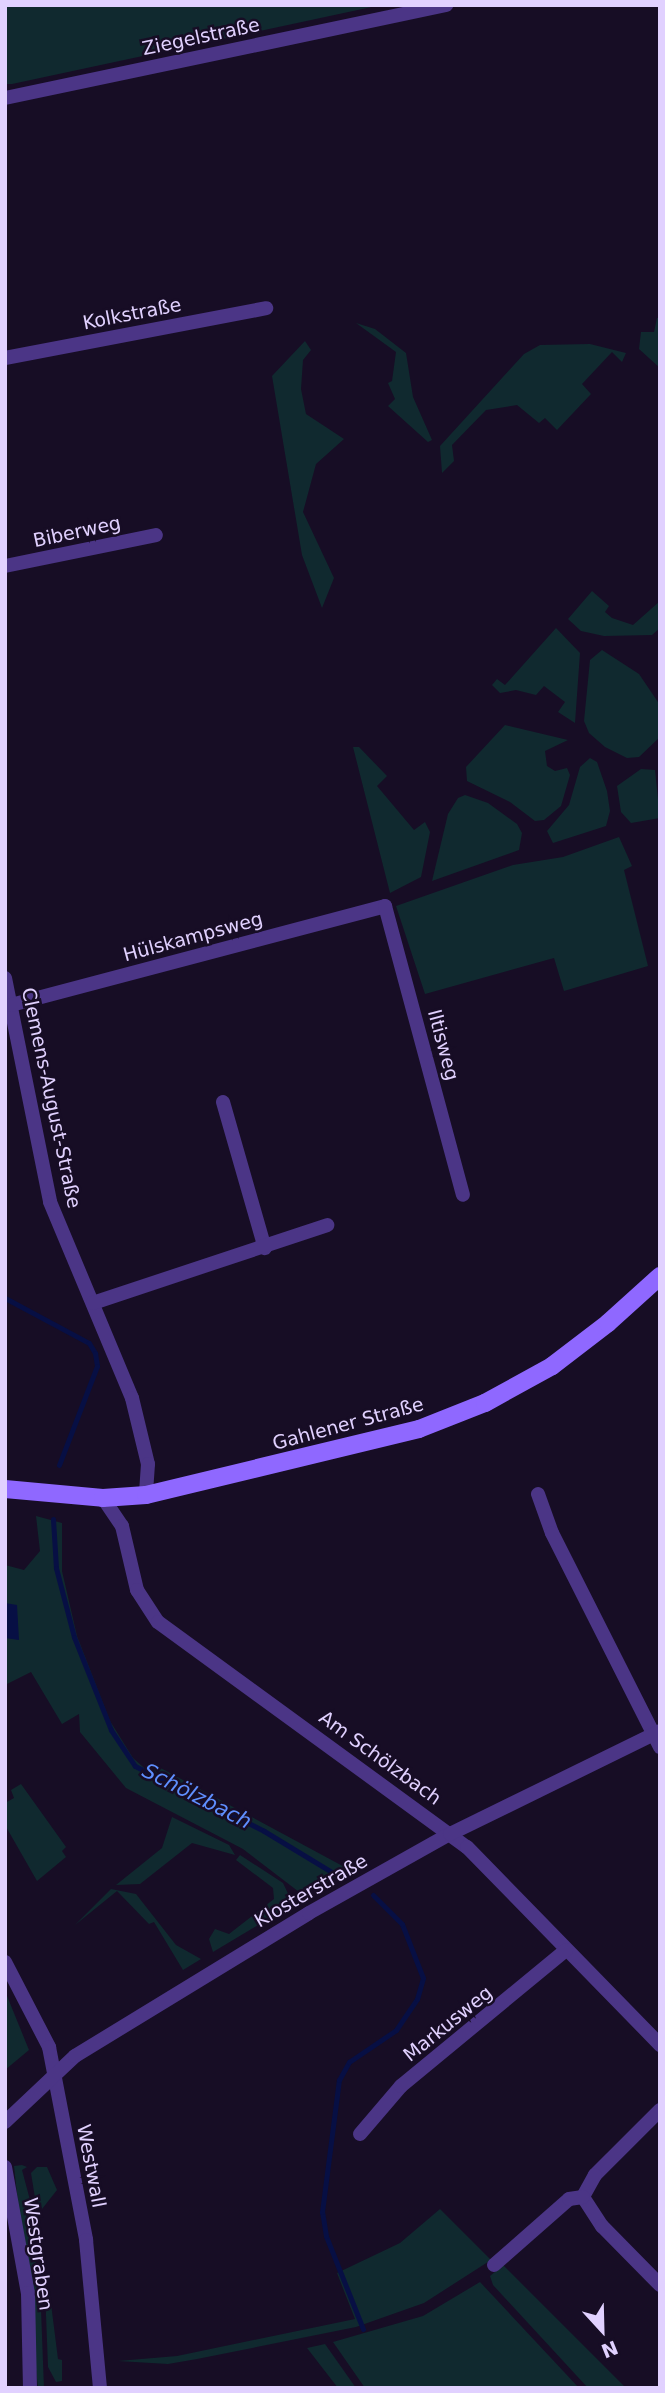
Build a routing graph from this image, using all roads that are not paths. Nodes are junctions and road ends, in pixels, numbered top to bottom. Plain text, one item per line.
1 (446, 5) edge
2 (5, 98) edge
3 (266, 308) dead end
4 (5, 358) edge
5 (156, 535) dead end
6 (5, 566) edge
7 (385, 906) joint
8 (5, 978) edge
9 (11, 1005) junction
10 (223, 1102) dead end
11 (463, 1195) dead end
12 (327, 1225) dead end
13 (265, 1248) junction
14 (660, 1276) edge
15 (93, 1303) junction
16 (5, 1489) edge
17 (538, 1494) dead end
18 (146, 1496) junction
19 (103, 1498) junction
20 (657, 1737) edge
21 (450, 1834) junction
22 (566, 1950) junction
23 (5, 1962) edge
24 (660, 2045) edge
25 (54, 2078) junction
26 (660, 2110) edge
27 (5, 2122) edge
28 (360, 2134) dead end
29 (5, 2167) edge
30 (583, 2197) junction
31 (494, 2265) dead end
32 (660, 2285) edge
33 (30, 2388) edge
34 (100, 2388) edge

1 - 2 street, Ziegelstraße
3 - 4 street, Kolkstraße
5 - 6 street, Biberweg
7 - 9 street, Hülskampsweg
7 - 11 street, Iltisweg
8 - 9 street, Clemens-August-Straße
9 - 15 street, Clemens-August-Straße
10 - 13 street
12 - 13 street
13 - 15 street
14 - 18 main road, Gahlener Straße
15 - 18 street, Clemens-August-Straße
16 - 19 main road, Gahlener Straße
17 - 20 street
18 - 19 main road, Gahlener Straße
19 - 21 street, Am Schölzbach
20 - 21 street, Klosterstraße
21 - 22 street, Am Schölzbach
21 - 25 street, Klosterstraße
22 - 24 street, Am Schölzbach
22 - 28 street, Markusweg
23 - 25 street, Westwall
25 - 27 street, Klosterstraße
25 - 34 street, Westwall
26 - 30 street
29 - 33 street, Westgraben
30 - 31 street
30 - 32 street

